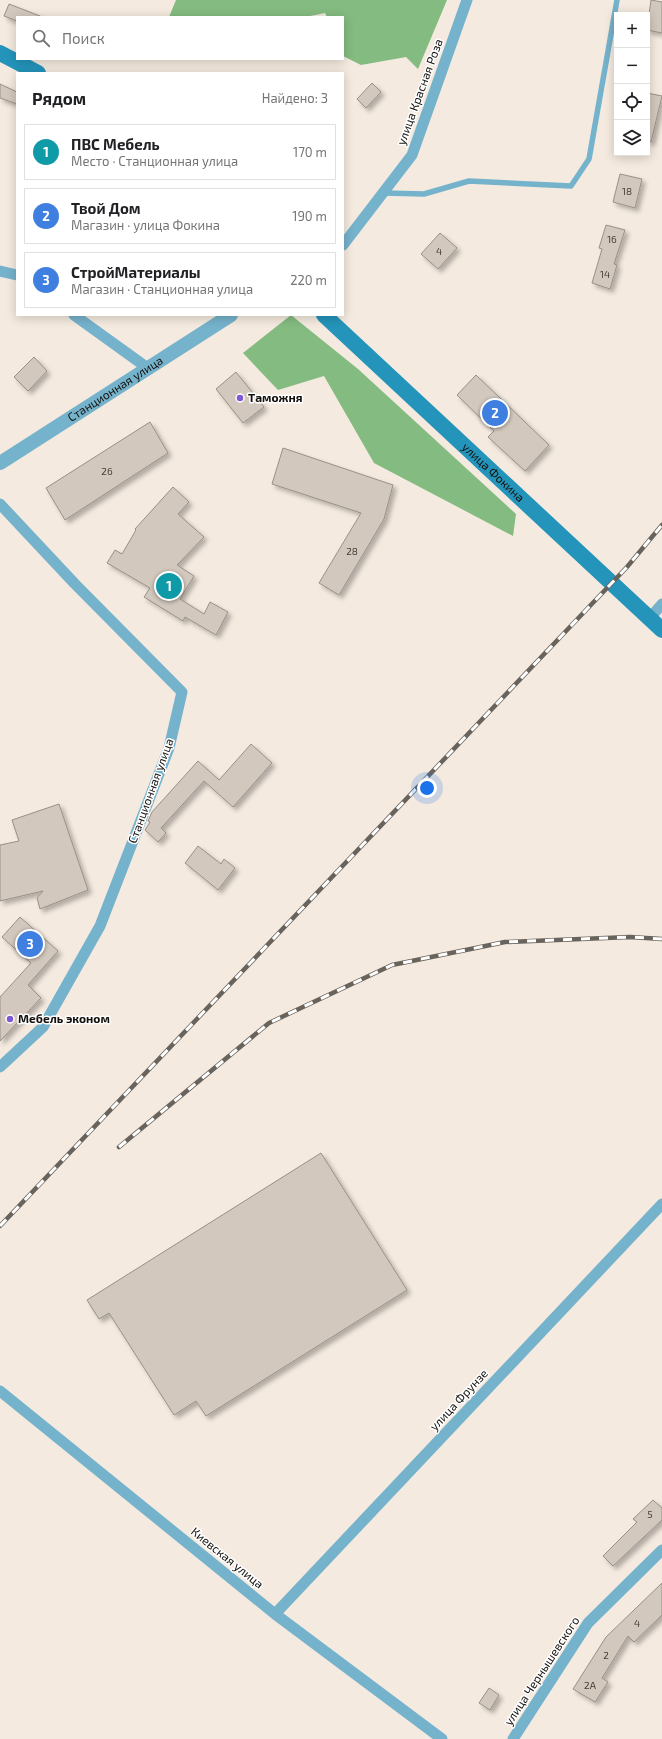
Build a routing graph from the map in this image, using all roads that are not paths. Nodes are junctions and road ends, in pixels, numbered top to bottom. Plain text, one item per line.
1 (467, 0) edge
2 (617, 0) edge
3 (0, 53) edge
4 (36, 72) edge
5 (383, 193) junction
6 (344, 244) edge
7 (0, 271) edge
8 (16, 275) edge
9 (75, 316) edge
10 (229, 316) edge
11 (325, 316) edge
12 (149, 369) junction
13 (0, 463) edge
14 (0, 504) edge
15 (662, 604) edge
16 (648, 618) junction
17 (662, 630) edge
18 (0, 1067) edge
19 (662, 1204) edge
20 (0, 1391) edge
21 (662, 1550) edge
22 (275, 1614) junction
23 (442, 1739) edge
24 (513, 1739) edge

1 - 5 street, улица Красная Роза
2 - 5 lane
3 - 4 main road
5 - 6 street, улица Красная Роза
7 - 8 street
9 - 12 street
10 - 12 street, Станционная улица
11 - 16 main road, улица Фокина
12 - 13 street, Станционная улица
14 - 18 street, Станционная улица
15 - 16 street
16 - 17 main road, улица Фокина
19 - 22 street, улица Фрунзе
20 - 22 street, Киевская улица
21 - 24 street, улица Чернышевского
22 - 23 street, Киевская улица

